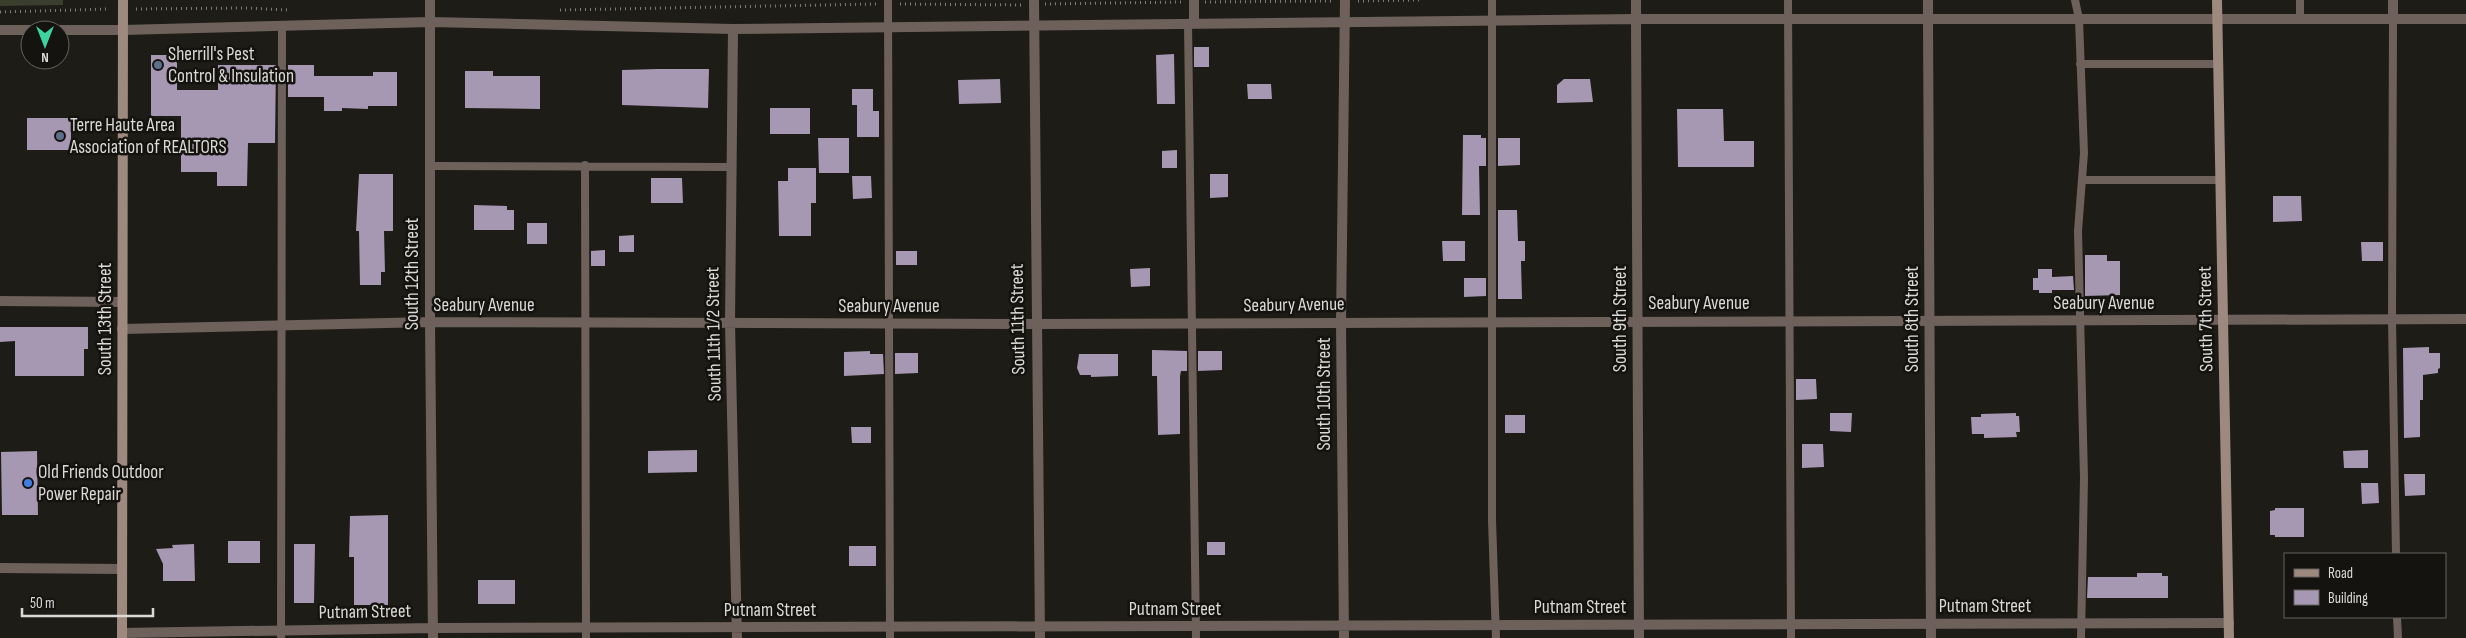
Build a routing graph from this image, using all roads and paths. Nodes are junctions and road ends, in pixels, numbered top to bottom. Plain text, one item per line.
1 (430, 0) edge
2 (1420, 0) edge
3 (1492, 0) edge
4 (1636, 0) edge
5 (1788, 0) edge
6 (1928, 0) edge
7 (2076, 0) edge
8 (2217, 0) edge
9 (2300, 0) edge
10 (2393, 0) edge
11 (1194, 1) edge
12 (1345, 1) edge
13 (888, 2) edge
14 (1034, 2) edge
15 (123, 5) edge
16 (292, 10) dead end
17 (555, 10) dead end
18 (0, 12) edge
19 (1636, 19) junction
20 (1788, 19) junction
21 (1928, 19) junction
22 (2079, 19) junction
23 (2217, 19) junction
24 (2300, 19) junction
25 (2393, 19) junction
26 (2466, 19) edge
27 (1492, 20) junction
28 (1345, 21) junction
29 (430, 22) junction
30 (1191, 23) junction
31 (1034, 25) junction
32 (282, 26) junction
33 (888, 27) junction
34 (733, 29) junction
35 (0, 30) edge
36 (123, 30) junction
37 (2080, 64) junction
38 (2218, 64) junction
39 (585, 164) junction
40 (430, 166) junction
41 (732, 167) junction
42 (2082, 180) junction
43 (2221, 180) junction
44 (0, 301) edge
45 (122, 302) junction
46 (2466, 319) edge
47 (2082, 320) junction
48 (2223, 320) junction
49 (2392, 320) junction
50 (1493, 321) junction
51 (1638, 321) junction
52 (1790, 321) junction
53 (1930, 321) junction
54 (430, 322) junction
55 (585, 322) junction
56 (1341, 322) junction
57 (730, 323) junction
58 (1194, 323) junction
59 (889, 324) junction
60 (1035, 324) junction
61 (282, 326) junction
62 (122, 329) junction
63 (2396, 553) edge
64 (0, 568) edge
65 (121, 569) junction
66 (2397, 618) edge
67 (2229, 623) junction
68 (1791, 624) junction
69 (1931, 624) junction
70 (2082, 624) junction
71 (1496, 625) junction
72 (1639, 625) junction
73 (1040, 626) junction
74 (1196, 626) junction
75 (1343, 626) junction
76 (890, 627) junction
77 (433, 633) edge
78 (586, 633) edge
79 (737, 633) edge
80 (281, 634) edge
81 (122, 635) edge
82 (890, 638) edge
83 (1040, 638) edge
84 (1196, 638) edge
85 (1344, 638) edge
86 (1496, 638) edge
87 (1639, 638) edge
88 (1791, 638) edge
89 (1931, 638) edge
90 (2081, 638) edge
91 (2229, 638) edge
92 (2398, 638) edge

1 - 29 street, South 12th Street
2 - 12 path
3 - 27 lane
4 - 19 street, South 9th Street
5 - 20 lane
6 - 21 street, South 8th Street
7 - 22 lane
8 - 23 main road, South 7th Street
9 - 24 lane
10 - 25 street
11 - 12 path
11 - 14 path
11 - 30 street
12 - 28 street, South 10th Street
13 - 14 path
13 - 17 path
13 - 33 lane
14 - 31 street, South 11th Street
15 - 16 path
15 - 18 path
15 - 36 main road, South 13th Street
19 - 20 street
19 - 27 street
19 - 51 street, South 9th Street
20 - 21 street
20 - 52 lane
21 - 22 street
21 - 53 street, South 8th Street
22 - 23 street
22 - 37 lane
23 - 24 street
23 - 38 main road, South 7th Street
24 - 25 street
25 - 26 street
25 - 49 lane
27 - 28 street
27 - 50 lane
28 - 30 street
28 - 56 street, South 10th Street
29 - 32 street
29 - 34 street
29 - 40 street, South 12th Street
30 - 31 street
30 - 58 lane
31 - 33 street
31 - 60 street, South 11th Street
32 - 36 street
32 - 61 lane
33 - 34 street
33 - 59 lane
34 - 41 street, South 11th 1/2 Street
35 - 36 street
36 - 45 main road, South 13th Street
37 - 38 lane
37 - 42 lane
38 - 43 main road, South 7th Street
39 - 40 lane
39 - 41 lane
39 - 55 lane
40 - 54 street, South 12th Street
41 - 57 street, South 11th 1/2 Street
42 - 43 lane
42 - 47 lane
43 - 48 main road, South 7th Street
44 - 45 street
45 - 62 main road, South 13th Street
46 - 49 street, Seabury Avenue
47 - 48 street, Seabury Avenue
47 - 53 street, Seabury Avenue
47 - 70 lane
48 - 49 street, Seabury Avenue
48 - 67 main road, South 7th Street
49 - 63 lane
50 - 51 street, Seabury Avenue
50 - 56 street, Seabury Avenue
50 - 71 lane
51 - 52 street, Seabury Avenue
51 - 72 street, South 9th Street
52 - 53 street, Seabury Avenue
52 - 68 lane
53 - 69 street, South 8th Street
54 - 55 street, Seabury Avenue
54 - 61 street, Seabury Avenue
54 - 77 street, South 12th Street
55 - 57 street, Seabury Avenue
55 - 78 lane
56 - 58 street, Seabury Avenue
56 - 75 street, South 10th Street
57 - 59 street, Seabury Avenue
57 - 79 street, South 11th 1/2 Street
58 - 60 street, Seabury Avenue
58 - 74 lane
59 - 60 street, Seabury Avenue
59 - 76 lane
60 - 73 street, South 11th Street
61 - 62 street, Seabury Avenue
61 - 80 lane
62 - 65 main road, South 13th Street
64 - 65 street
65 - 81 main road, South 13th Street
66 - 92 lane
67 - 70 street, Putnam Street
67 - 91 main road, South 7th Street
68 - 69 street, Putnam Street
68 - 72 street, Putnam Street
68 - 88 lane
69 - 70 street, Putnam Street
69 - 89 street, South 8th Street
70 - 90 lane
71 - 72 street, Putnam Street
71 - 75 street, Putnam Street
71 - 86 lane
72 - 87 street, South 9th Street
73 - 74 street, Putnam Street
73 - 76 street, Putnam Street
73 - 83 street, South 11th Street
74 - 75 street, Putnam Street
74 - 84 lane
75 - 85 street, South 10th Street
76 - 79 street, Putnam Street
76 - 82 lane
77 - 78 street, Putnam Street
77 - 80 street, Putnam Street
78 - 79 street, Putnam Street
80 - 81 street, Putnam Street

